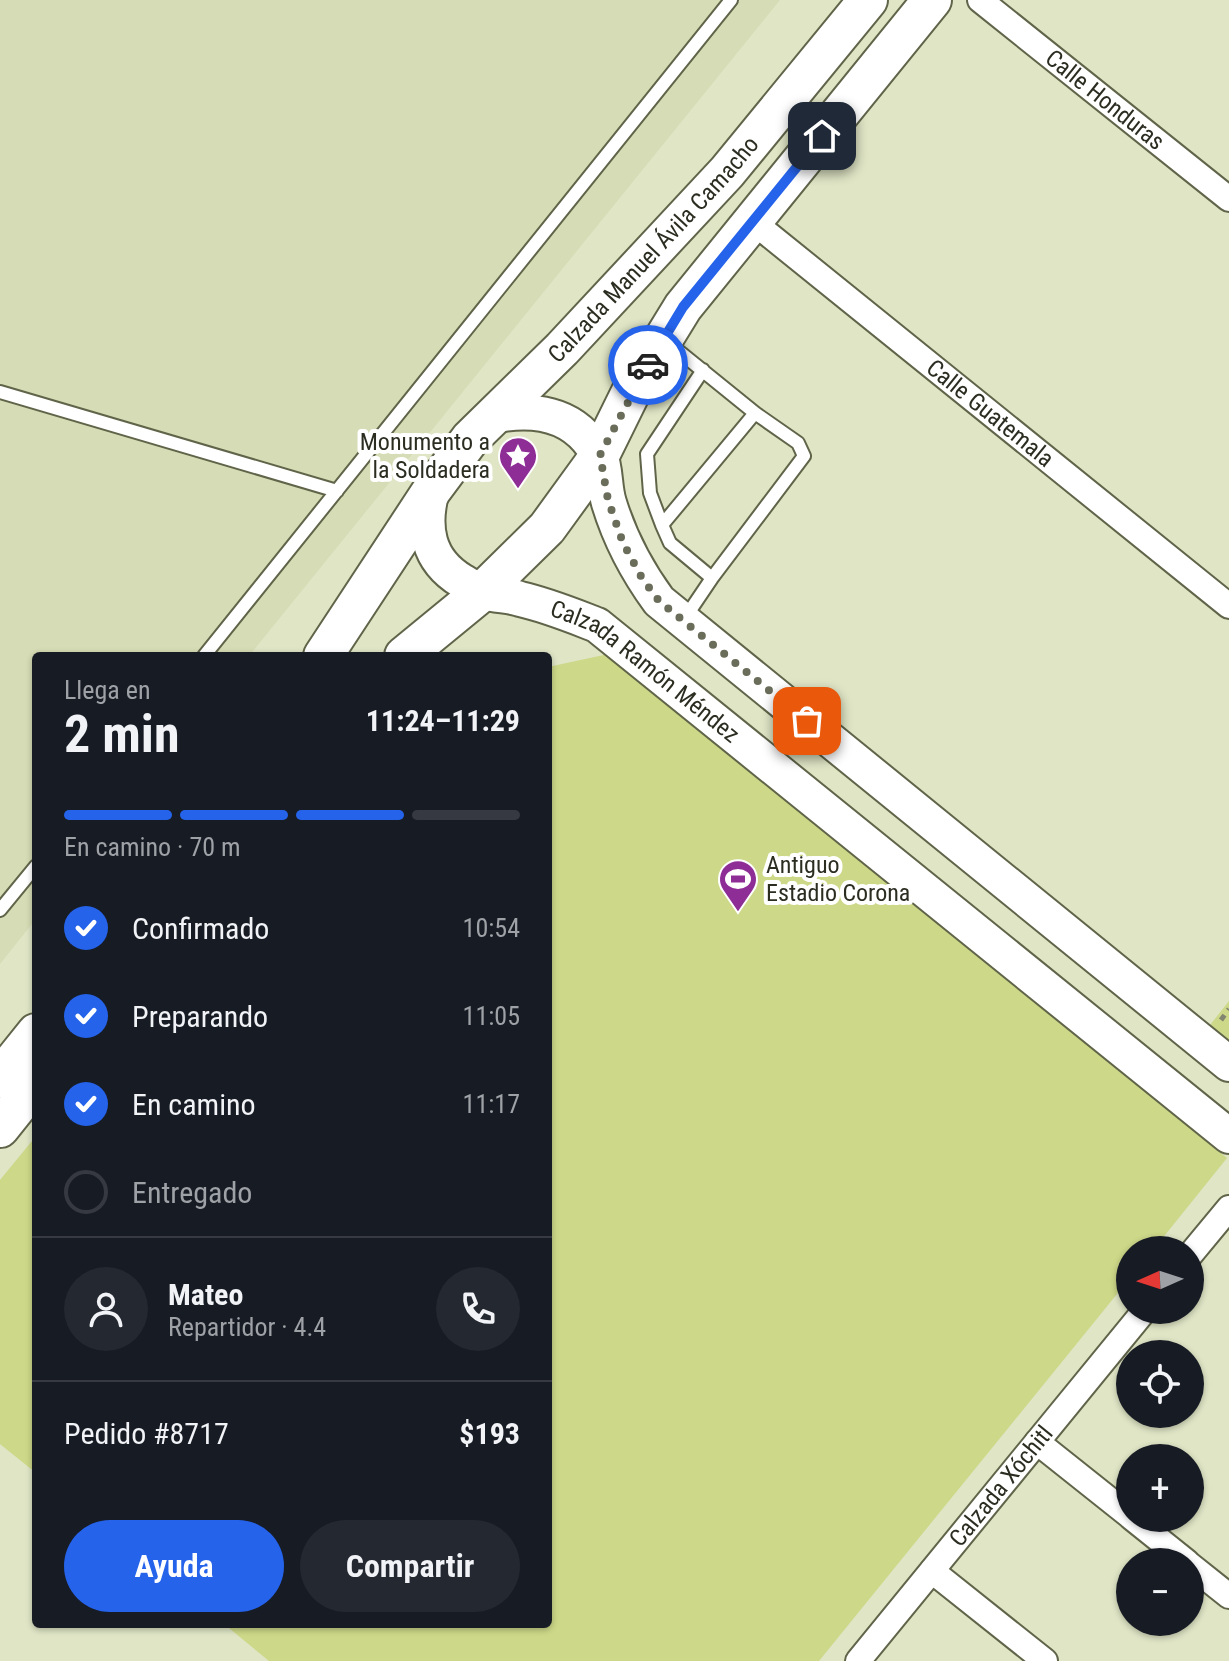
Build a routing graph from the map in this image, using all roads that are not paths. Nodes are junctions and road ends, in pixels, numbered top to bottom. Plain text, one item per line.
1 (731, 0) edge
2 (868, 0) edge
3 (932, 0) edge
4 (980, 0) edge
5 (1229, 199) edge
6 (752, 221) junction
7 (664, 340) junction
8 (703, 370) junction
9 (0, 392) edge
10 (755, 413) junction
11 (492, 416) junction
12 (600, 455) junction
13 (432, 490) junction
14 (337, 491) junction
15 (662, 525) junction
16 (712, 578) junction
17 (482, 592) junction
18 (1229, 606) edge
19 (684, 621) junction
20 (207, 652) edge
21 (326, 652) edge
22 (409, 652) edge
23 (32, 871) edge
24 (0, 910) edge
25 (32, 1038) edge
26 (1229, 1064) edge
27 (0, 1078) edge
28 (32, 1088) edge
29 (0, 1128) edge
30 (1229, 1136) edge
31 (1229, 1208) edge
32 (1204, 1238) edge
33 (1134, 1324) edge
34 (1037, 1442) junction
35 (1116, 1505) edge
36 (1150, 1532) edge
37 (1169, 1548) edge
38 (932, 1571) junction
39 (1204, 1576) edge
40 (1229, 1596) edge
41 (858, 1661) edge
42 (1045, 1661) edge

1 - 14 lane
2 - 11 main road, Calzada Manuel Ávila Camacho
3 - 6 main road, Calzada Manuel Ávila Camacho
4 - 5 street, Calle Honduras
6 - 7 main road, Calzada Manuel Ávila Camacho
6 - 18 street, Calle Guatemala
7 - 8 lane
7 - 12 main road, Calzada Manuel Ávila Camacho
8 - 10 lane
8 - 15 lane
9 - 14 lane
10 - 15 lane
10 - 16 lane
11 - 12 main road
11 - 13 main road, Calzada Manuel Ávila Camacho
12 - 17 main road, Calzada Manuel Ávila Camacho
12 - 19 main road
13 - 17 main road, Calzada Ramón Méndez
13 - 21 main road
14 - 20 lane
15 - 16 lane
16 - 19 lane
17 - 22 main road, Calzada Manuel Ávila Camacho
17 - 30 main road, Calzada Ramón Méndez
19 - 26 main road
23 - 24 lane
25 - 27 main road
28 - 29 main road
31 - 32 street
33 - 34 street, Calzada Xóchitl
34 - 35 street
34 - 38 street, Calzada Xóchitl
36 - 37 street
38 - 41 street, Calzada Xóchitl
38 - 42 street
39 - 40 street

